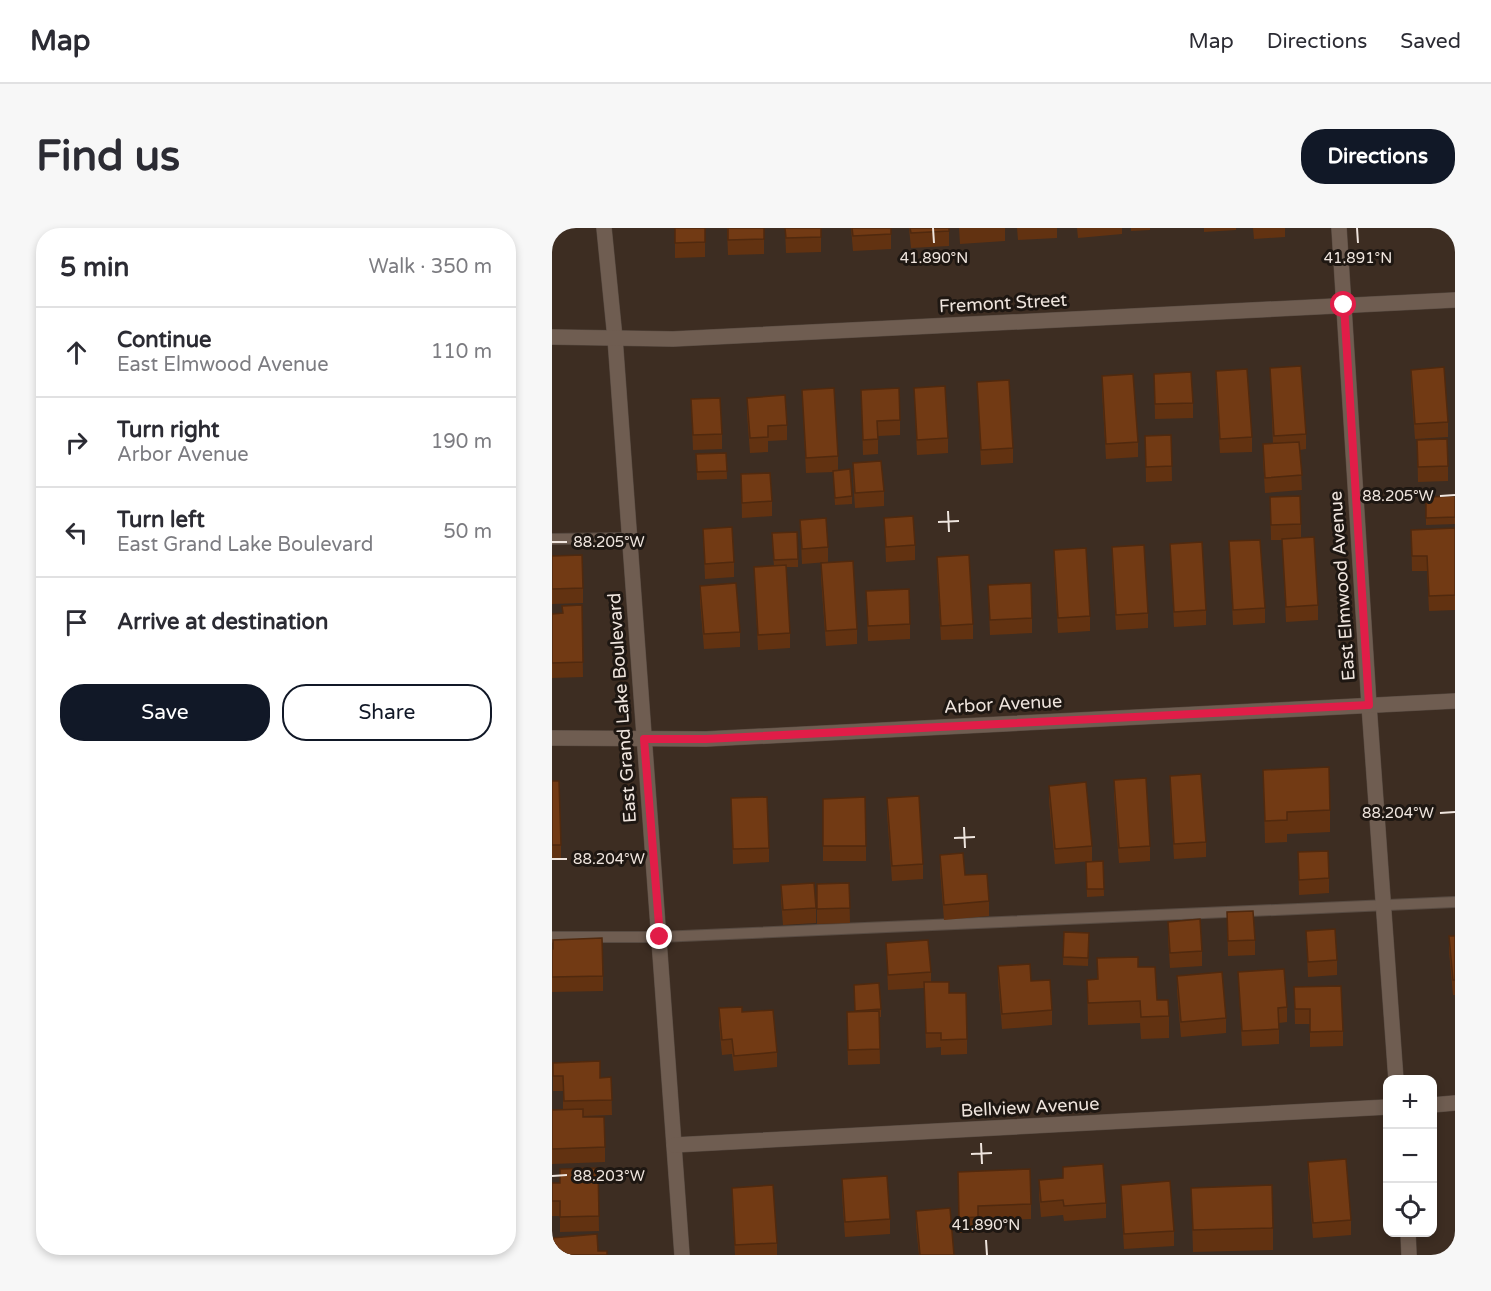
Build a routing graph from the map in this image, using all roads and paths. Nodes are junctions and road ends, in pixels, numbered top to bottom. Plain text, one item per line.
1 (604, 228) edge
2 (1339, 228) edge
3 (1455, 300) edge
4 (1344, 305) junction
5 (552, 337) edge
6 (615, 338) junction
7 (629, 538) junction
8 (552, 539) edge
9 (1455, 700) edge
10 (1369, 705) junction
11 (552, 738) edge
12 (644, 739) junction
13 (1455, 902) edge
14 (1384, 906) junction
15 (552, 937) edge
16 (660, 937) junction
17 (1396, 1075) edge
18 (1455, 1104) edge
19 (1437, 1105) edge
20 (1383, 1107) edge
21 (674, 1145) junction
22 (1408, 1237) edge
23 (682, 1255) edge
24 (1409, 1255) edge

1 - 6 street, East Grand Lake Boulevard
2 - 4 street, East Elmwood Avenue
3 - 4 street, Fremont Street
4 - 6 street, Fremont Street
4 - 10 street, East Elmwood Avenue
5 - 6 street, Fremont Street
6 - 7 street, East Grand Lake Boulevard
7 - 8 lane
7 - 12 street, East Grand Lake Boulevard
9 - 10 street, Arbor Avenue
10 - 12 street, Arbor Avenue
10 - 14 street, East Elmwood Avenue
11 - 12 street, Arbor Avenue
12 - 16 street, East Grand Lake Boulevard
13 - 14 lane
14 - 16 lane
14 - 17 street, East Elmwood Avenue
15 - 16 lane
16 - 21 street, East Grand Lake Boulevard
18 - 19 street
20 - 21 street, Bellview Avenue
21 - 23 street, East Grand Lake Boulevard
22 - 24 street

